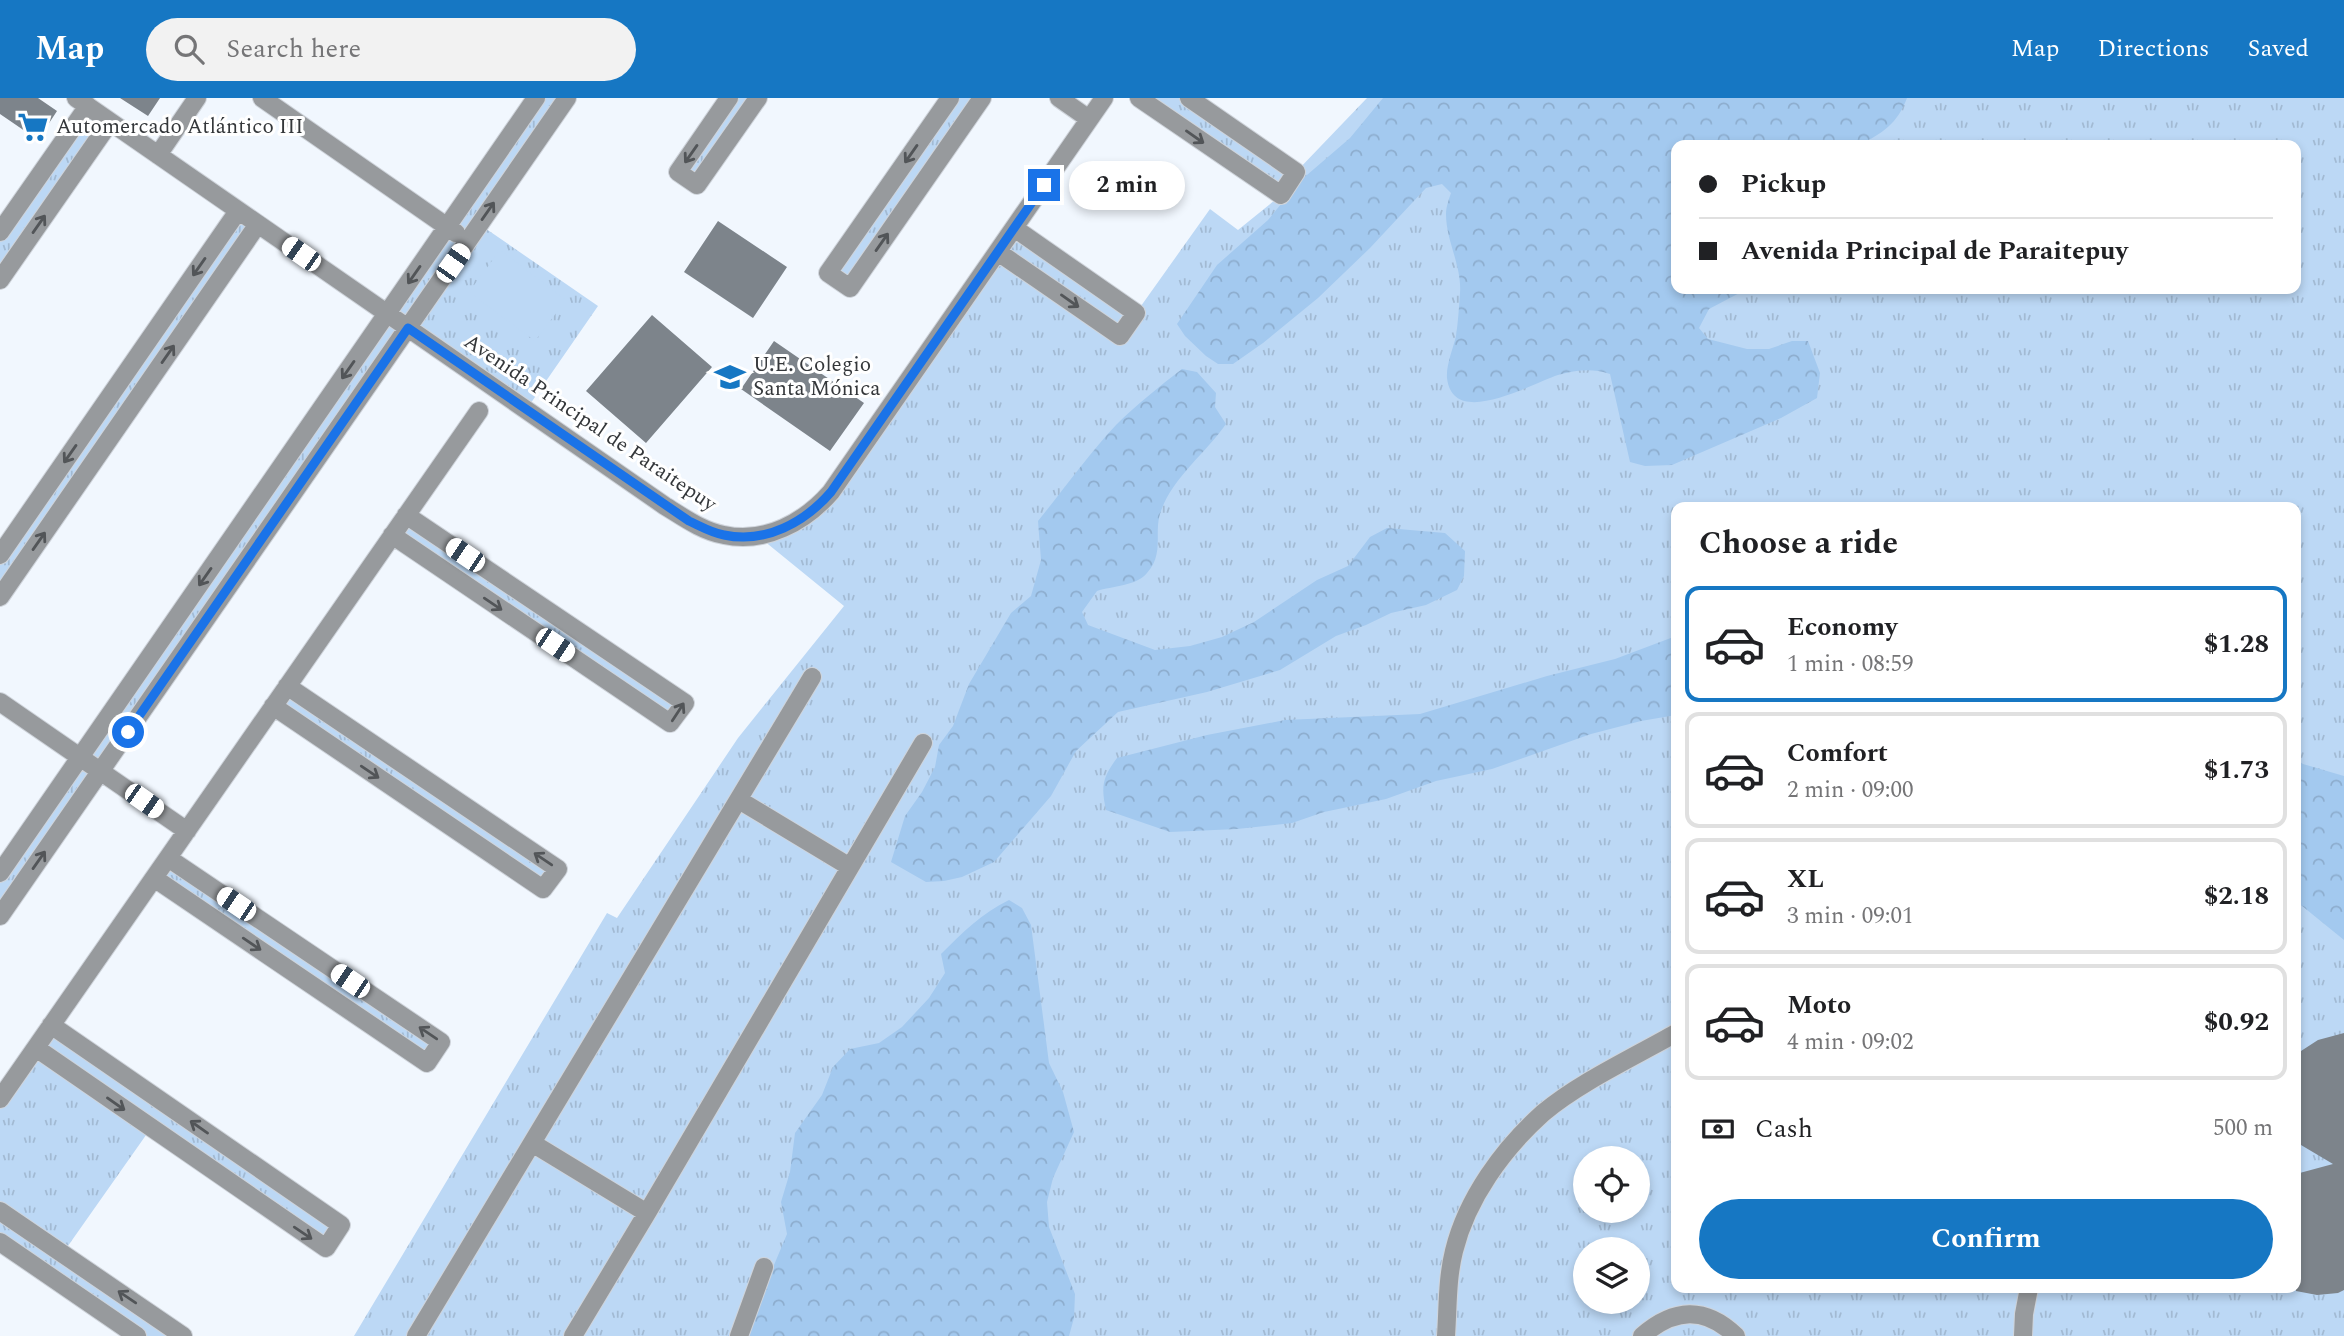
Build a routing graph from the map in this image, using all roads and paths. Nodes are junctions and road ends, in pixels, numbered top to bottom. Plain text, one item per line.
1 (197, 98) edge
2 (262, 98) edge
3 (536, 98) edge
4 (567, 98) edge
5 (729, 98) edge
6 (758, 98) edge
7 (950, 98) edge
8 (982, 98) edge
9 (1059, 98) edge
10 (1104, 98) edge
11 (1139, 98) edge
12 (1189, 98) edge
13 (82, 102) edge
14 (1089, 119) junction
15 (110, 122) junction
16 (158, 155) junction
17 (238, 211) junction
18 (258, 225) junction
19 (447, 226) junction
20 (1014, 228) junction
21 (0, 232) edge
22 (468, 241) junction
23 (998, 252) junction
24 (0, 281) edge
25 (387, 313) junction
26 (408, 328) junction
27 (479, 411) dead end
28 (90, 425) junction
29 (110, 438) junction
30 (406, 515) junction
31 (392, 535) junction
32 (232, 537) junction
33 (253, 551) junction
34 (0, 555) edge
35 (0, 597) edge
36 (813, 677) dead end
37 (287, 686) junction
38 (0, 702) edge
39 (273, 706) junction
40 (923, 743) dead end
41 (80, 757) junction
42 (100, 771) junction
43 (738, 800) junction
44 (187, 831) junction
45 (168, 858) junction
46 (850, 867) junction
47 (0, 873) edge
48 (154, 878) junction
49 (0, 916) edge
50 (51, 1025) junction
51 (1671, 1036) edge
52 (36, 1048) junction
53 (0, 1100) edge
54 (532, 1143) junction
55 (0, 1210) edge
56 (647, 1213) junction
57 (0, 1242) edge
58 (764, 1267) dead end
59 (2028, 1293) edge
60 (137, 1336) edge
61 (183, 1336) edge
62 (416, 1336) edge
63 (573, 1336) edge
64 (739, 1336) edge
65 (1446, 1336) edge
66 (1642, 1336) edge
67 (1736, 1336) edge
68 (2023, 1336) edge

1 - 16 street
2 - 19 street
3 - 19 street
22 -> 4 street
5 -> 6 street
7 -> 8 street
9 - 14 street
10 - 14 street, Avenida Principal de Paraitepuy
11 -> 12 street
13 - 15 street, Avenida Principal de Paraitepuy
13 - 21 street
14 - 20 street, Avenida Principal de Paraitepuy
15 - 16 street, Avenida Principal de Paraitepuy
24 -> 15 street
16 - 17 street, Avenida Principal de Paraitepuy
17 - 18 street, Avenida Principal de Paraitepuy
17 -> 28 street
18 - 25 street, Avenida Principal de Paraitepuy
29 -> 18 street
19 - 22 street
19 -> 25 street
20 - 23 street, Avenida Principal de Paraitepuy
23 -> 20 street
22 - 26 street
23 - 26 street, Avenida Principal de Paraitepuy
25 - 26 street, Avenida Principal de Paraitepuy
25 -> 32 street
26 - 33 street
27 - 30 street
28 - 29 street
28 -> 34 street
35 -> 29 street
30 - 31 street
31 -> 30 street
31 - 37 street
32 - 33 street
32 -> 41 street
33 - 42 street
36 - 43 street
37 - 39 street
39 -> 37 street
38 - 41 street
39 - 44 street
40 - 46 street
41 - 42 street
41 - 47 street
42 - 44 street
49 -> 42 street
43 - 46 street
43 - 54 street
44 - 45 street
45 - 48 street
48 -> 45 street
46 - 56 street
48 - 50 street
50 - 52 street
52 -> 50 street
51 - 65 street
52 - 53 street
54 - 56 street
54 - 62 street
61 -> 55 street
56 - 63 street
57 - 60 street
58 - 64 street
59 - 68 street
66 - 67 street

